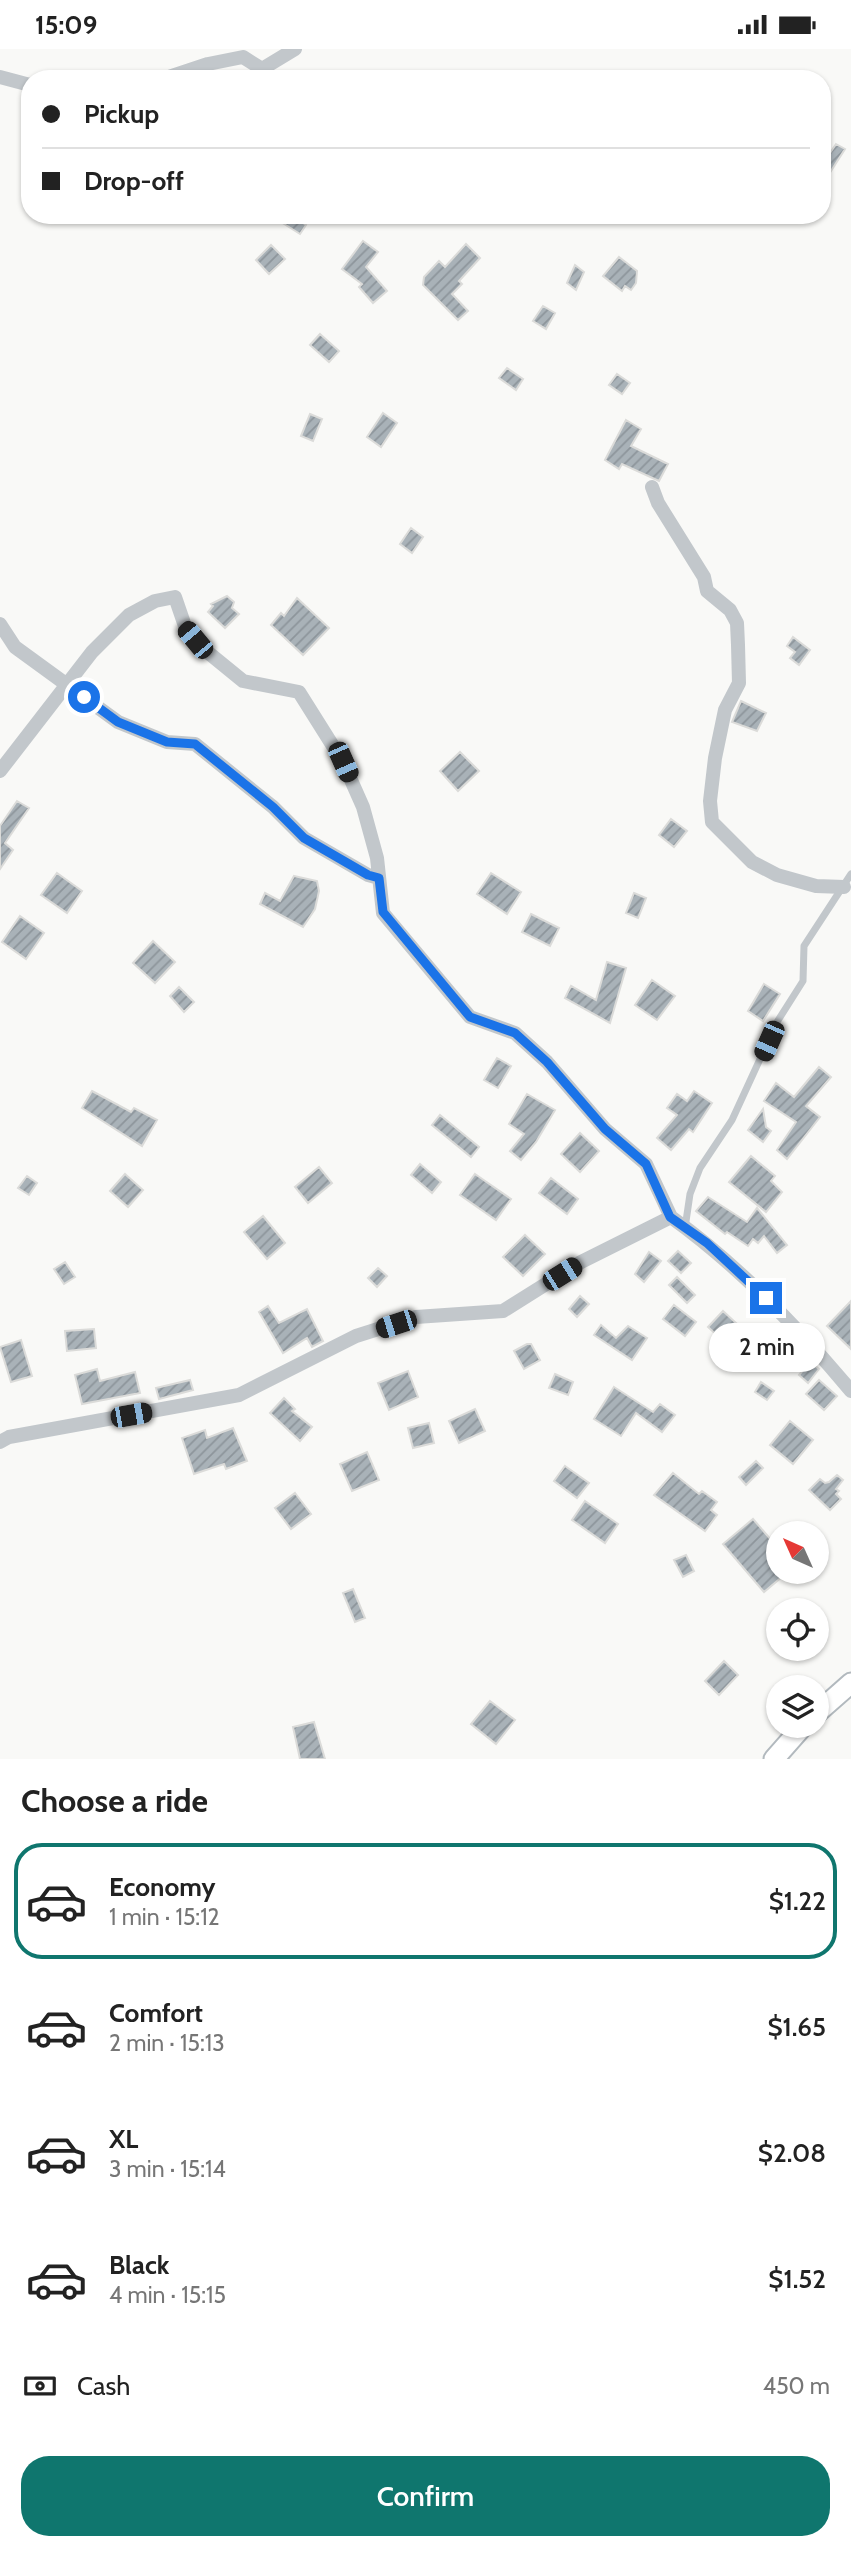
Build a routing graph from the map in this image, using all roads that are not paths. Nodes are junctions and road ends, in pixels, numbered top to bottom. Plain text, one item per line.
1 (227, 49) edge
2 (295, 49) edge
3 (208, 64) junction
4 (190, 70) edge
5 (0, 77) edge
6 (21, 83) edge
7 (652, 487) dead end
8 (0, 624) edge
9 (66, 685) junction
10 (0, 771) edge
11 (379, 878) junction
12 (847, 881) edge
13 (670, 1217) junction
14 (685, 1228) junction
15 (851, 1391) edge
16 (0, 1442) edge
17 (851, 1683) edge
18 (829, 1702) edge
19 (793, 1738) edge
20 (774, 1759) edge

1 - 3 street
2 - 3 street
3 - 4 street
5 - 6 street
7 - 12 street
8 - 9 street
9 - 10 street
9 - 11 street
9 - 11 street
11 - 13 street
12 - 14 lane
13 - 14 street
13 - 16 street
14 - 15 street
17 - 18 main road
19 - 20 main road

